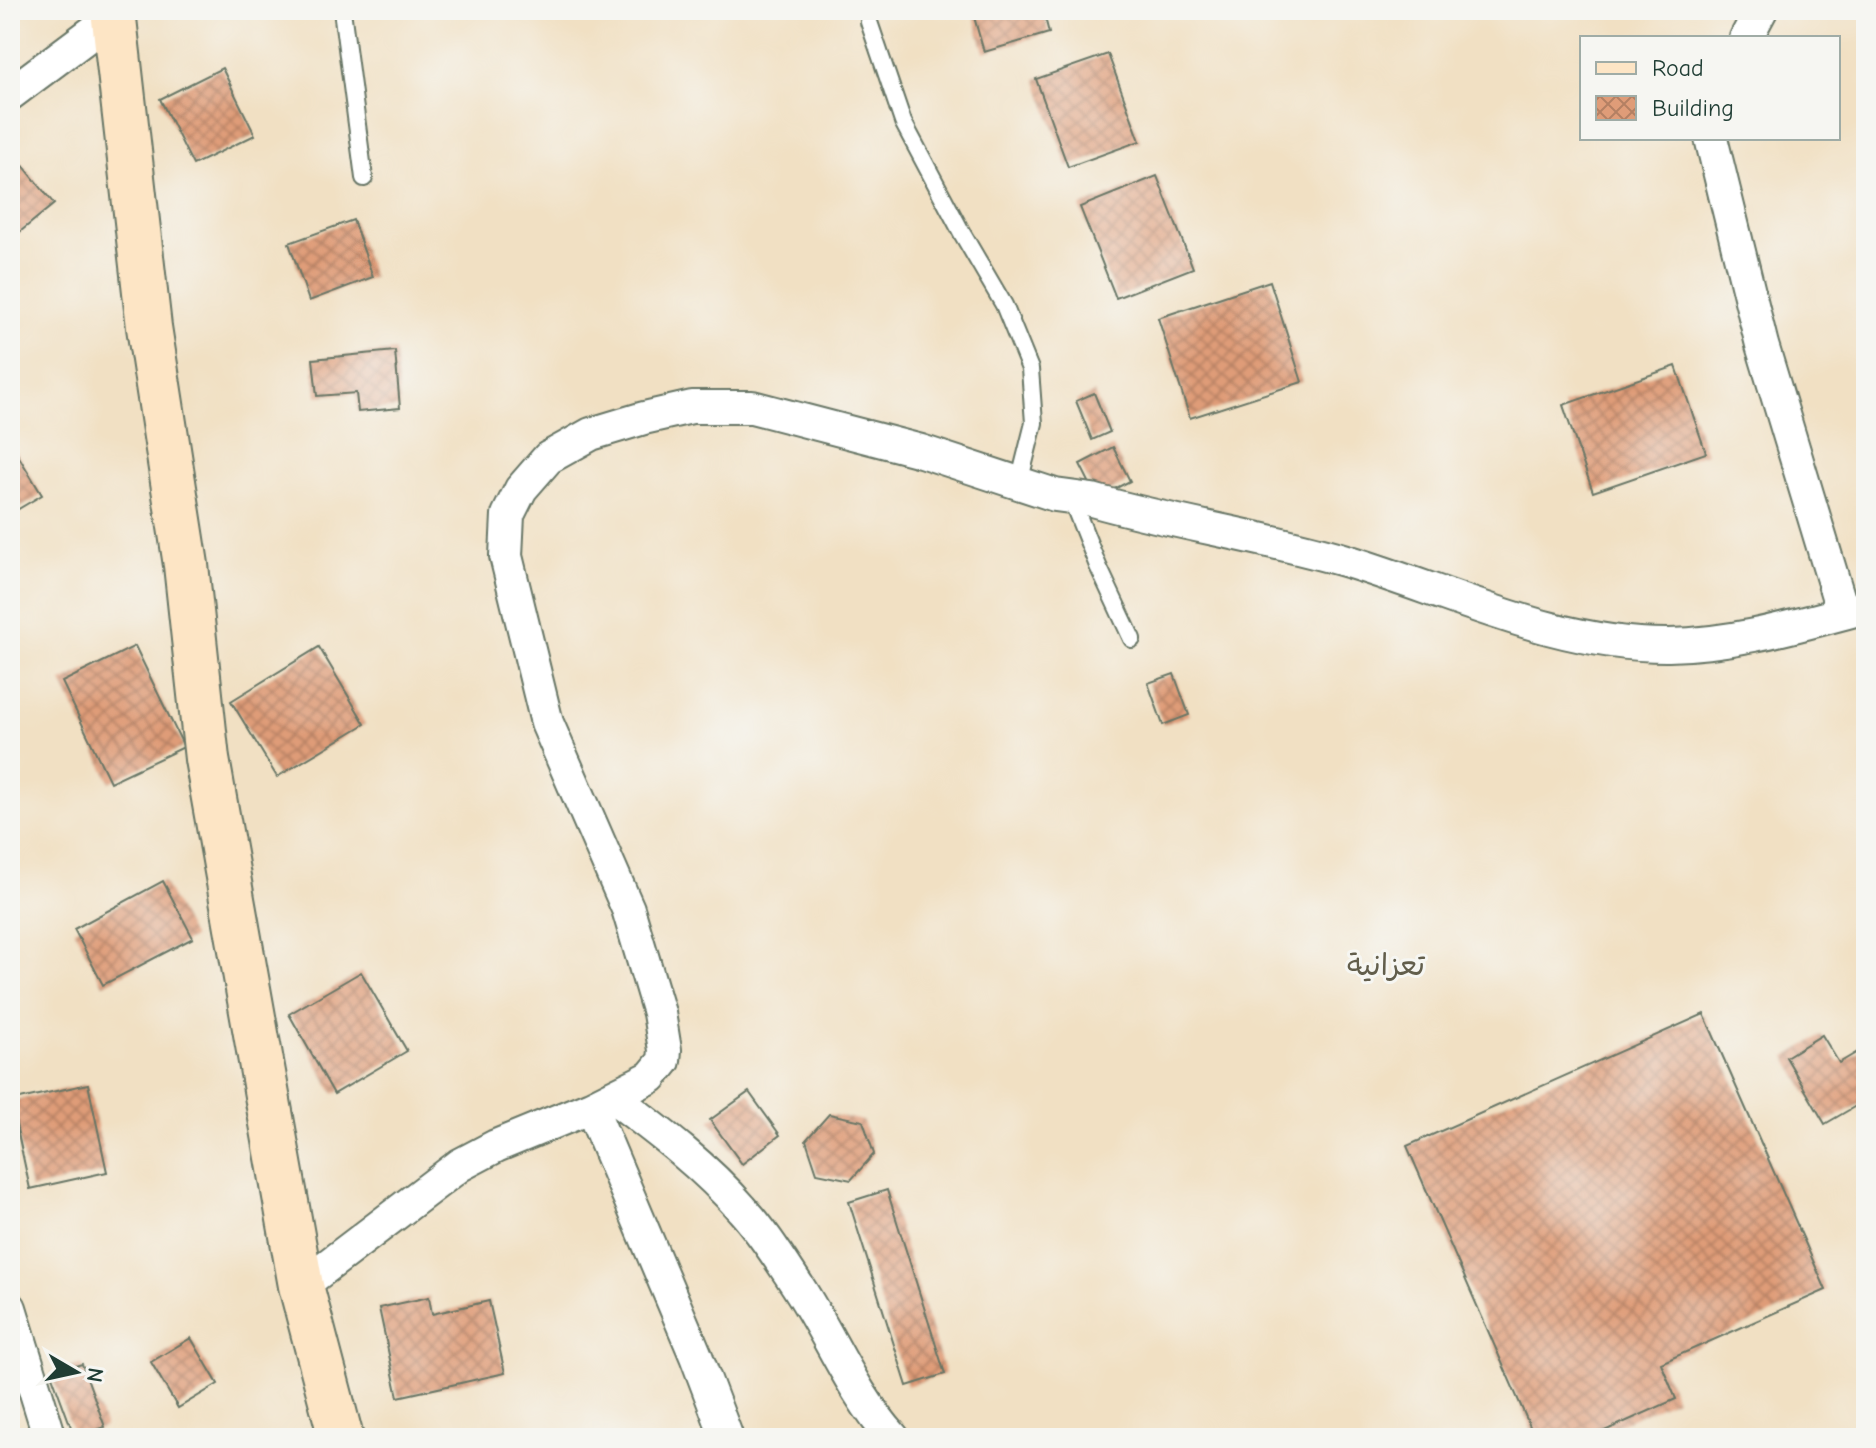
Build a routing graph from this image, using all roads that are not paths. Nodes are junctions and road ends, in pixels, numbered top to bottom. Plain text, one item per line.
1 (342, 10) edge
2 (1761, 10) edge
3 (113, 13) edge
4 (869, 22) dead end
5 (1747, 36) edge
6 (10, 94) edge
7 (1711, 140) edge
8 (364, 178) dead end
9 (1019, 483) junction
10 (1071, 498) junction
11 (1854, 610) edge
12 (1132, 639) dead end
13 (602, 1102) junction
14 (301, 1286) junction
15 (10, 1308) edge
16 (50, 1438) edge
17 (341, 1438) edge
18 (727, 1438) edge
19 (893, 1438) edge

1 - 8 lane
2 - 5 street
3 - 6 street
3 - 14 street
4 - 9 lane
7 - 11 street
9 - 10 street
9 - 13 street
10 - 11 street
10 - 12 lane
13 - 14 street
13 - 18 street
13 - 19 street
14 - 17 street
15 - 16 street

